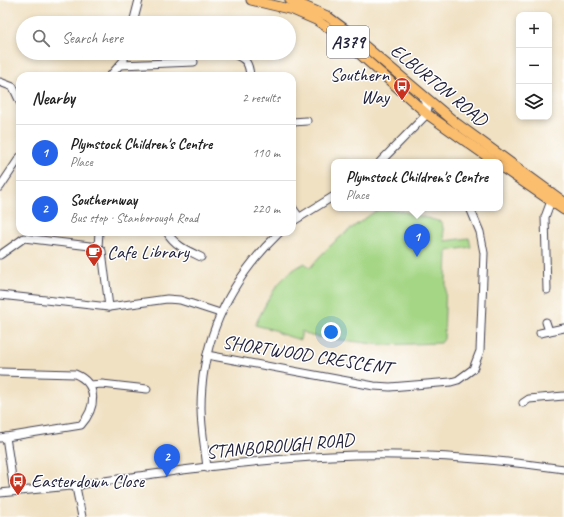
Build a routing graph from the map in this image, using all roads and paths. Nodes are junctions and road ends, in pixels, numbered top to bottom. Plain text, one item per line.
1 (139, 0) edge
2 (251, 0) edge
3 (290, 0) edge
4 (135, 16) edge
5 (122, 60) edge
6 (246, 60) edge
7 (194, 62) dead end
8 (120, 65) junction
9 (114, 72) edge
10 (250, 72) edge
11 (0, 82) edge
12 (16, 95) edge
13 (420, 95) junction
14 (427, 114) junction
15 (307, 121) dead end
16 (296, 122) edge
17 (386, 159) edge
18 (491, 159) edge
19 (16, 162) edge
20 (503, 168) edge
21 (0, 187) edge
22 (331, 198) edge
23 (550, 201) junction
24 (564, 202) edge
25 (564, 210) edge
26 (471, 211) edge
27 (296, 213) edge
28 (299, 217) junction
29 (296, 219) edge
30 (99, 236) edge
31 (169, 236) edge
32 (276, 236) edge
33 (98, 247) junction
34 (0, 256) edge
35 (201, 257) dead end
36 (547, 290) dead end
37 (0, 295) edge
38 (109, 307) junction
39 (220, 313) junction
40 (546, 322) dead end
41 (564, 328) edge
42 (549, 331) junction
43 (540, 333) dead end
44 (207, 355) junction
45 (0, 372) edge
46 (90, 385) junction
47 (148, 389) dead end
48 (564, 396) edge
49 (523, 403) dead end
50 (3, 438) edge
51 (207, 468) junction
52 (564, 469) edge
53 (76, 486) junction
54 (14, 491) junction
55 (0, 493) edge
56 (82, 517) edge

1 - 4 street
2 - 14 main road, ELBURTON ROAD / A379
3 - 13 main road, ELBURTON ROAD / A379
5 - 8 street
6 - 10 street
7 - 8 street
8 - 9 street
11 - 12 street
13 - 14 street
13 - 24 main road, ELBURTON ROAD / A379
14 - 17 street
14 - 18 main road, ELBURTON ROAD / A379
15 - 16 street
19 - 21 street
20 - 23 main road
22 - 28 street
23 - 25 main road
23 - 36 street
26 - 44 street, SHORTWOOD CRESCENT
27 - 28 street
28 - 29 street
30 - 33 street
31 - 35 street
32 - 39 street
33 - 34 street
33 - 38 street
37 - 38 street
38 - 39 street
39 - 44 street
40 - 42 street
41 - 42 street
42 - 43 street
44 - 51 street
45 - 46 street
46 - 47 street
46 - 50 street
48 - 49 street
50 - 54 street
51 - 52 street, STANBOROUGH ROAD
51 - 53 street, STANBOROUGH ROAD
53 - 54 street, STANBOROUGH ROAD
53 - 56 street
54 - 55 street, STANBOROUGH ROAD

